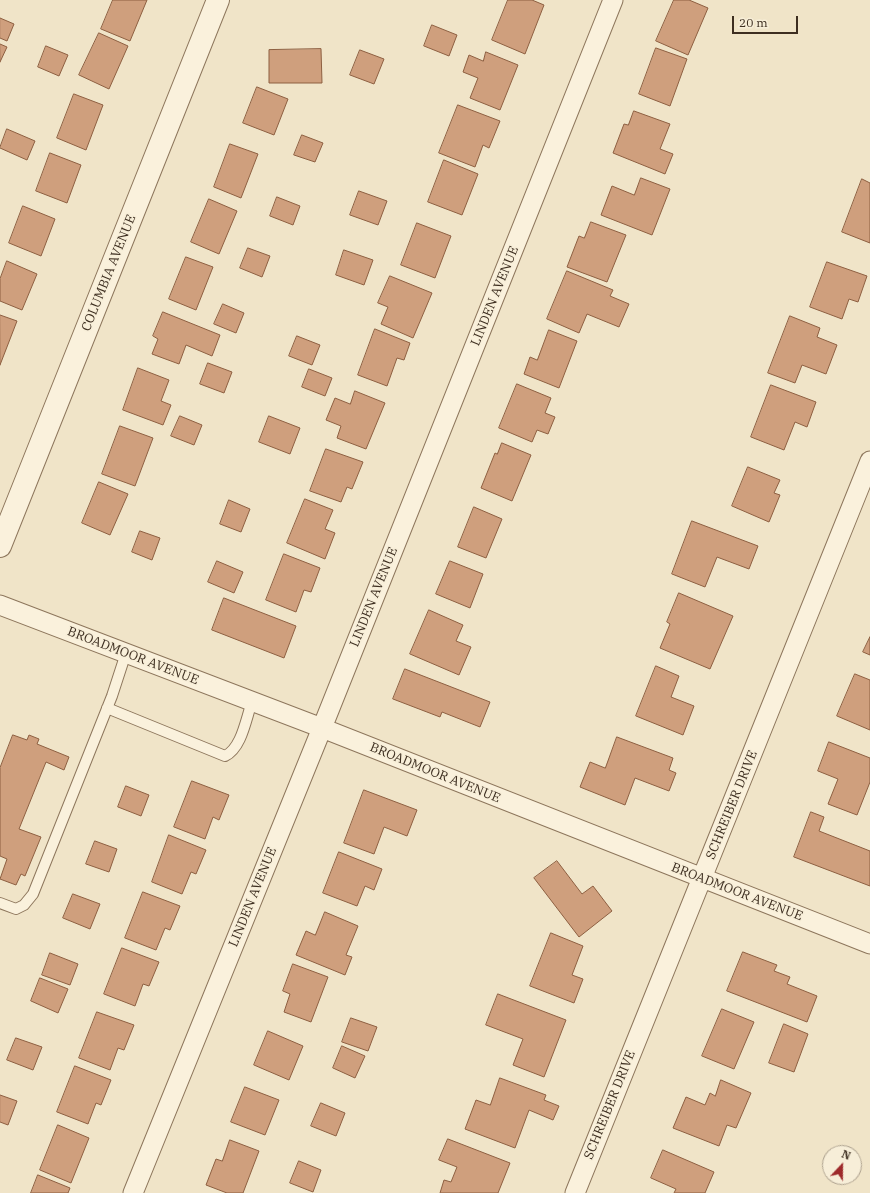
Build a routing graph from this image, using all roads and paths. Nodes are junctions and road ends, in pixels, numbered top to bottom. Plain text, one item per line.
1 (218, 0) edge
2 (613, 0) edge
3 (870, 461) edge
4 (0, 546) edge
5 (0, 605) edge
6 (126, 653) junction
7 (252, 702) junction
8 (107, 708) junction
9 (322, 728) junction
10 (703, 879) junction
11 (0, 903) edge
12 (870, 944) edge
13 (133, 1193) edge
14 (575, 1193) edge

1 - 4 street, COLUMBIA AVENUE
2 - 9 street, LINDEN AVENUE
3 - 10 street, SCHREIBER DRIVE
5 - 6 street, BROADMOOR AVENUE
6 - 7 street, BROADMOOR AVENUE
6 - 8 lane
7 - 8 lane
7 - 9 street, BROADMOOR AVENUE
8 - 11 lane
9 - 10 street, BROADMOOR AVENUE
9 - 13 street, LINDEN AVENUE
10 - 12 street, BROADMOOR AVENUE
10 - 14 street, SCHREIBER DRIVE

